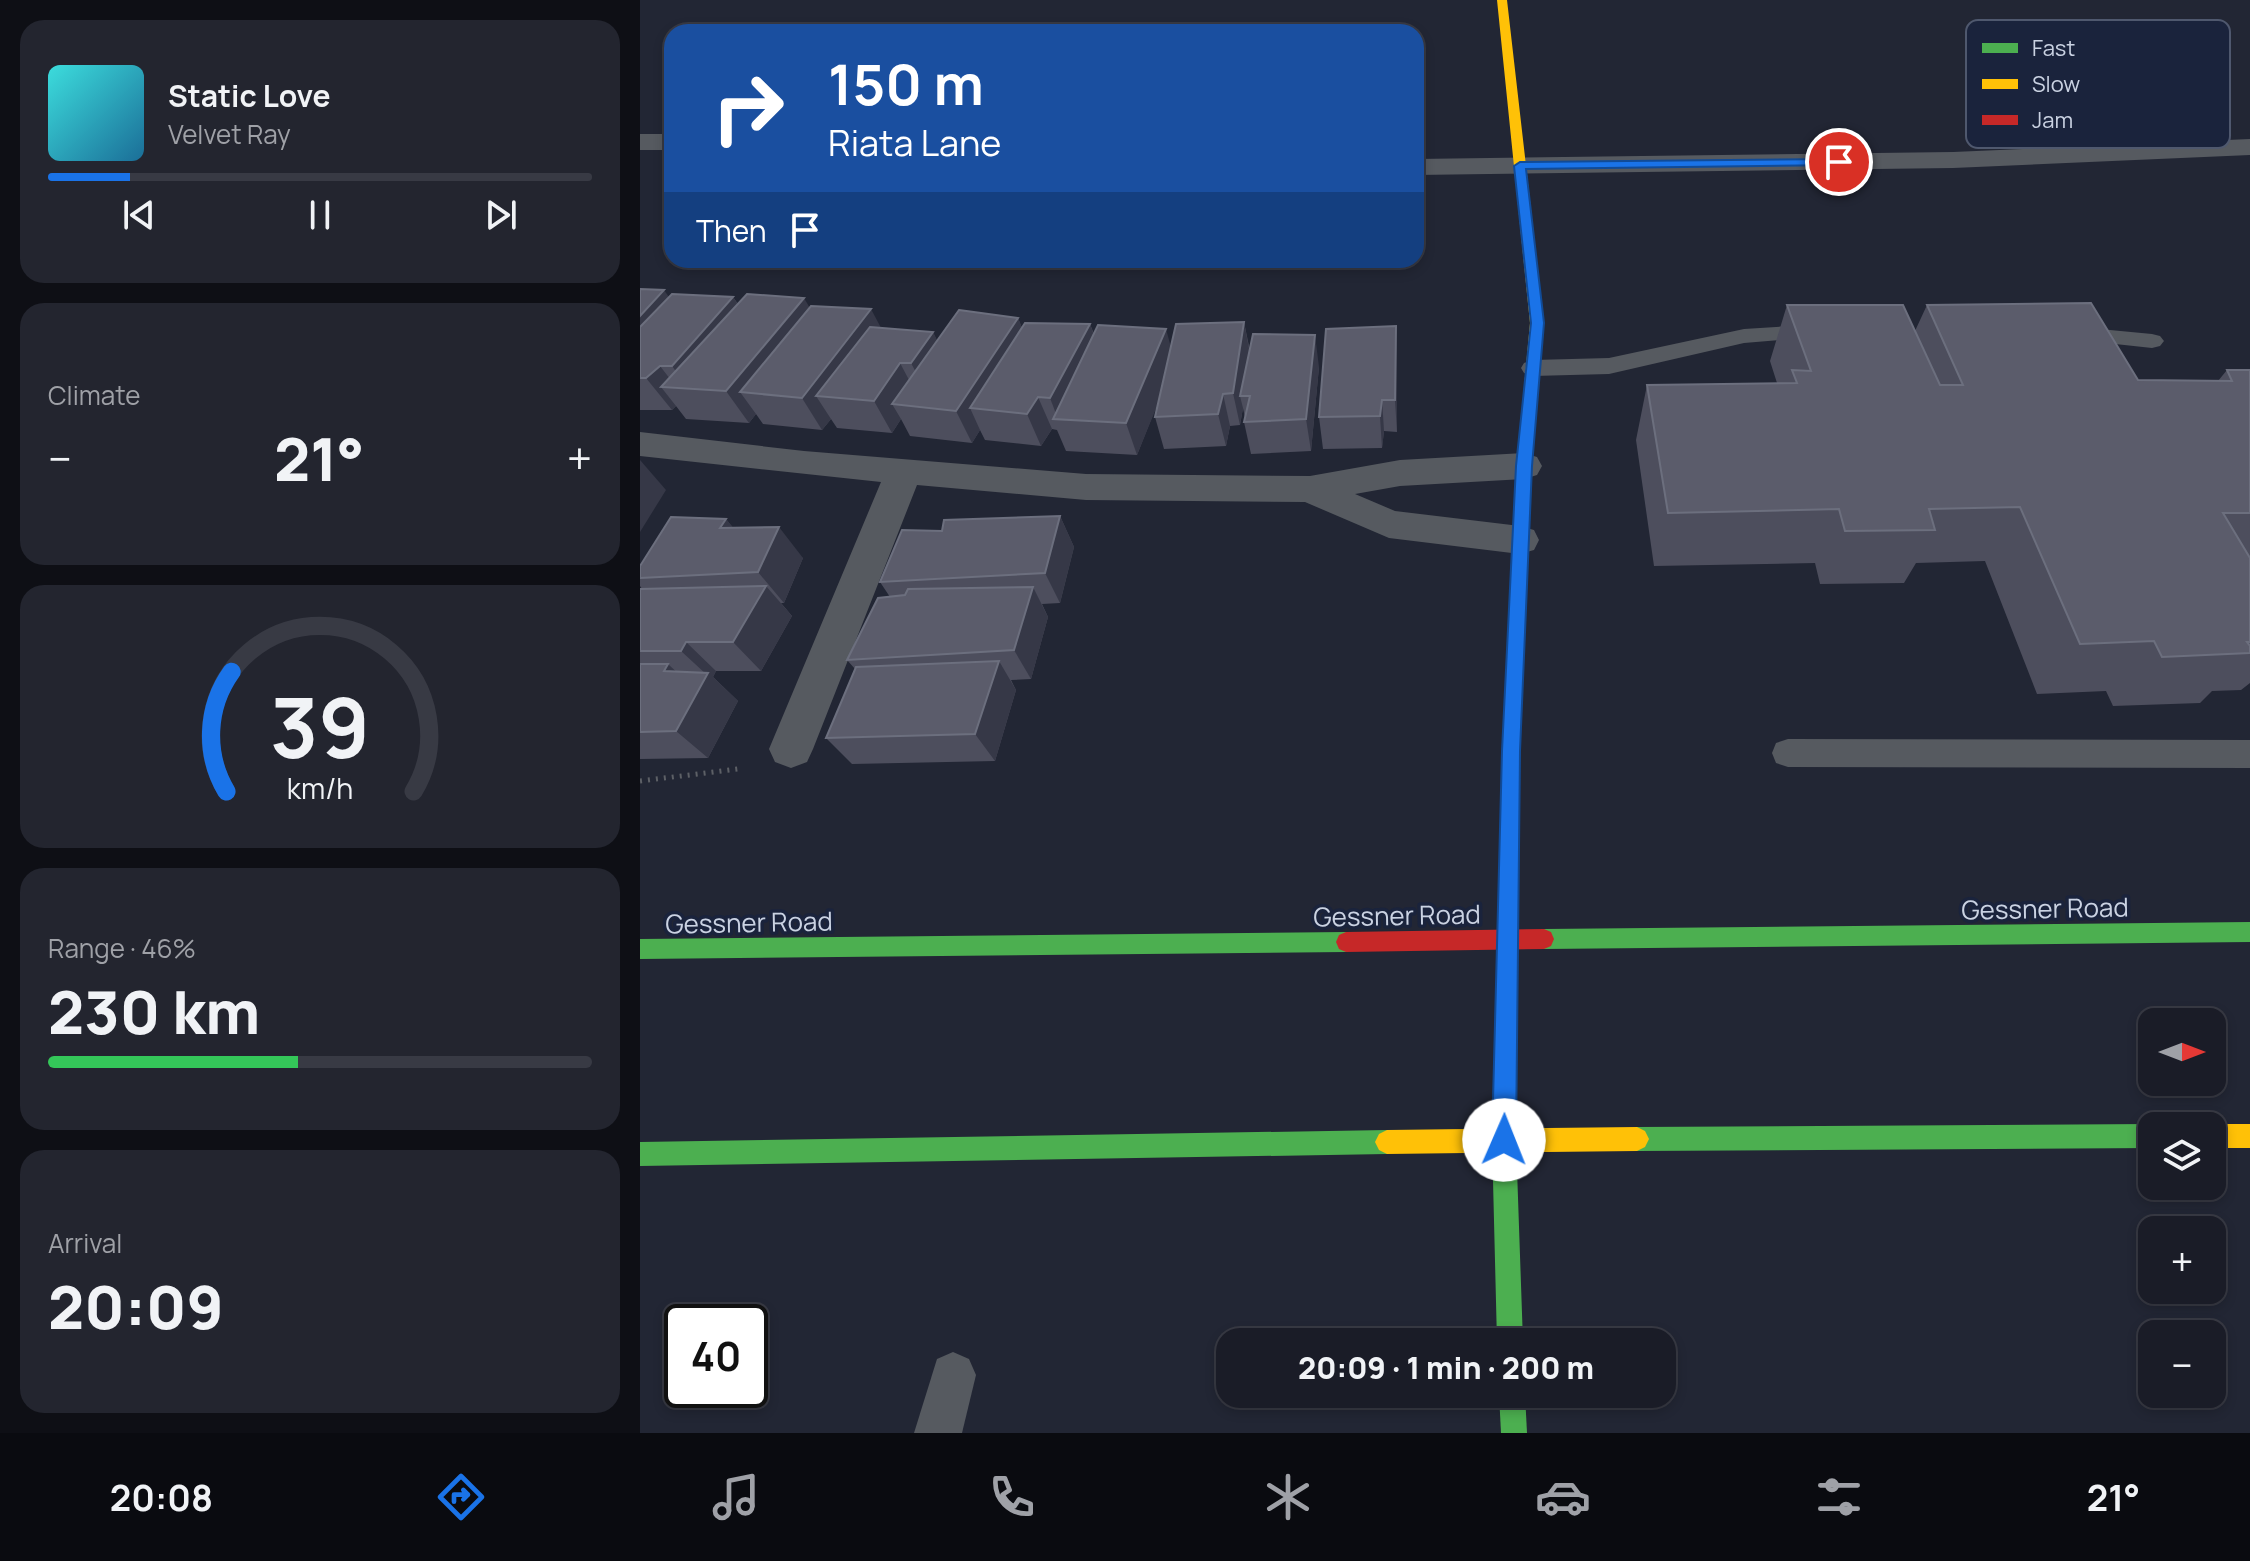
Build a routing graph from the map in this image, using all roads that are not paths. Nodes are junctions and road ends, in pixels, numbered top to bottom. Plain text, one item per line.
1 (1502, 0) edge
2 (640, 142) edge
3 (664, 142) edge
4 (2250, 147) edge
5 (2227, 148) edge
6 (2230, 148) edge
7 (1520, 166) junction
8 (1424, 167) edge
9 (1848, 330) edge
10 (2051, 331) edge
11 (2152, 341) dead end
12 (1533, 368) junction
13 (640, 444) edge
14 (1524, 466) junction
15 (904, 472) junction
16 (1310, 489) junction
17 (1520, 540) junction
18 (791, 749) road end
19 (1788, 753) dead end
20 (2250, 754) edge
21 (2250, 932) edge
22 (1508, 940) junction
23 (640, 949) edge
24 (2138, 1136) edge
25 (2226, 1136) edge
26 (2250, 1136) edge
27 (1504, 1140) junction
28 (640, 1154) edge
29 (1510, 1328) edge
30 (953, 1375) dead end
31 (1513, 1408) edge
32 (938, 1433) edge
33 (1514, 1433) edge

1 - 7 main road
2 - 3 street
4 - 6 street
5 - 7 street
7 - 8 street
7 - 12 main road
9 - 12 lane
10 - 11 lane
12 - 14 main road
13 - 15 street
14 - 16 street
14 - 17 main road
15 - 16 street
15 - 18 street
16 - 17 street
17 - 22 main road
19 - 20 lane
21 - 22 main road, Gessner Road
22 - 23 main road, Gessner Road
22 - 27 main road
24 - 27 main road
25 - 26 main road
27 - 28 main road
27 - 29 main road
30 - 32 lane
31 - 33 main road

